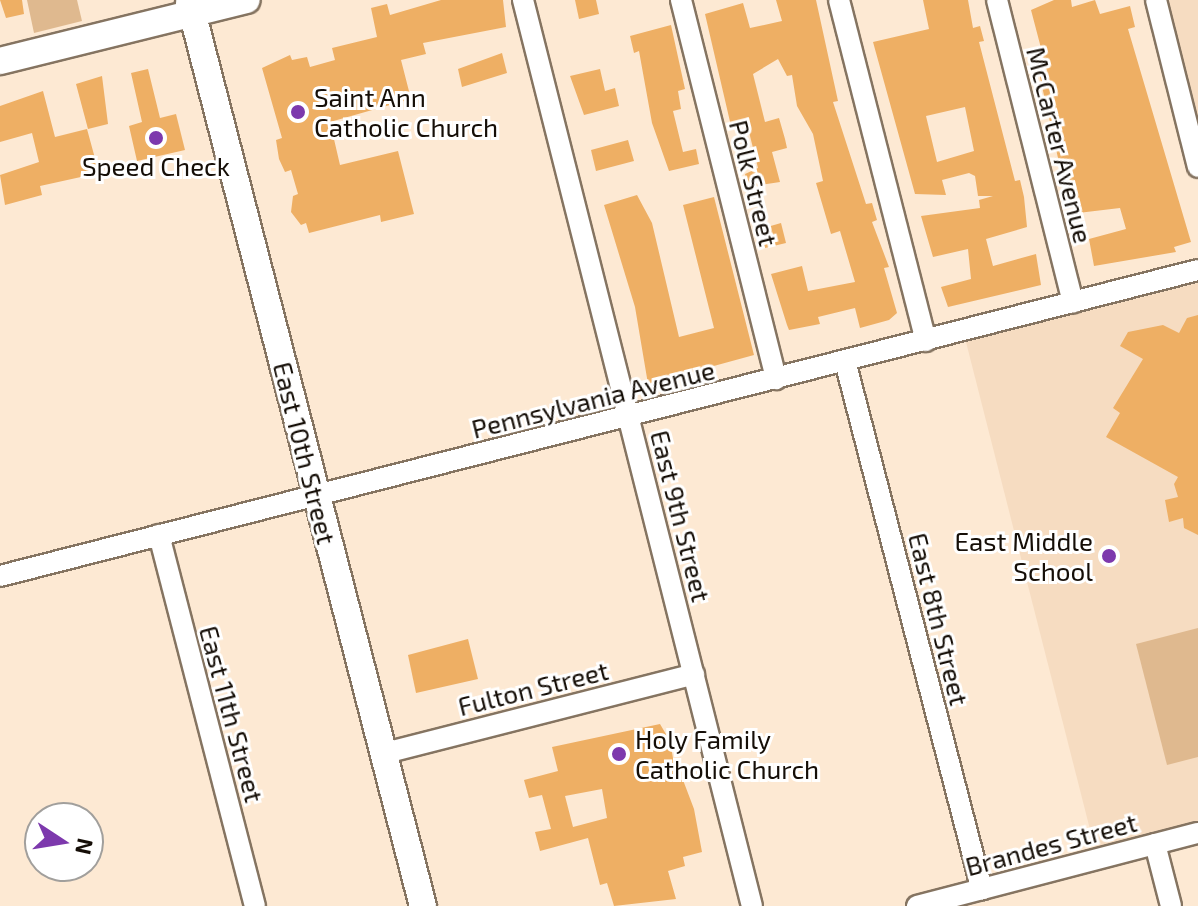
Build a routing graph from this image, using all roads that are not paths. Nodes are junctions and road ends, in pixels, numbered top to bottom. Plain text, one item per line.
1 (247, 0) edge
2 (523, 0) edge
3 (681, 0) edge
4 (839, 0) edge
5 (997, 0) edge
6 (1156, 0) edge
7 (190, 6) edge
8 (0, 61) edge
9 (1198, 167) edge
10 (1198, 270) edge
11 (1073, 303) junction
12 (926, 341) junction
13 (845, 361) junction
14 (776, 379) junction
15 (629, 416) junction
16 (316, 496) junction
17 (159, 535) junction
18 (1, 571) edge
19 (694, 674) junction
20 (385, 753) junction
21 (1198, 833) edge
22 (1155, 844) junction
23 (982, 890) junction
24 (928, 905) edge
25 (255, 906) edge
26 (423, 906) edge
27 (752, 906) edge
28 (1171, 906) edge

1 - 7 street
2 - 15 street, East 9th Street
3 - 14 street, Polk Street
4 - 12 street
5 - 11 street, McCarter Avenue
6 - 9 street
7 - 8 street
7 - 16 street, East 10th Street
10 - 11 street, Pennsylvania Avenue
11 - 12 street, Pennsylvania Avenue
12 - 13 street, Pennsylvania Avenue
13 - 14 street, Pennsylvania Avenue
13 - 23 street, East 8th Street
14 - 15 street, Pennsylvania Avenue
15 - 16 street, Pennsylvania Avenue
15 - 19 street, East 9th Street
16 - 17 street, Pennsylvania Avenue
16 - 20 street, East 10th Street
17 - 18 street, Pennsylvania Avenue
17 - 25 street, East 11th Street
19 - 20 street, Fulton Street
19 - 27 street, East 9th Street
20 - 26 street, East 10th Street
21 - 22 street, Brandes Street
22 - 23 street, Brandes Street
22 - 28 street
23 - 24 street, Brandes Street

